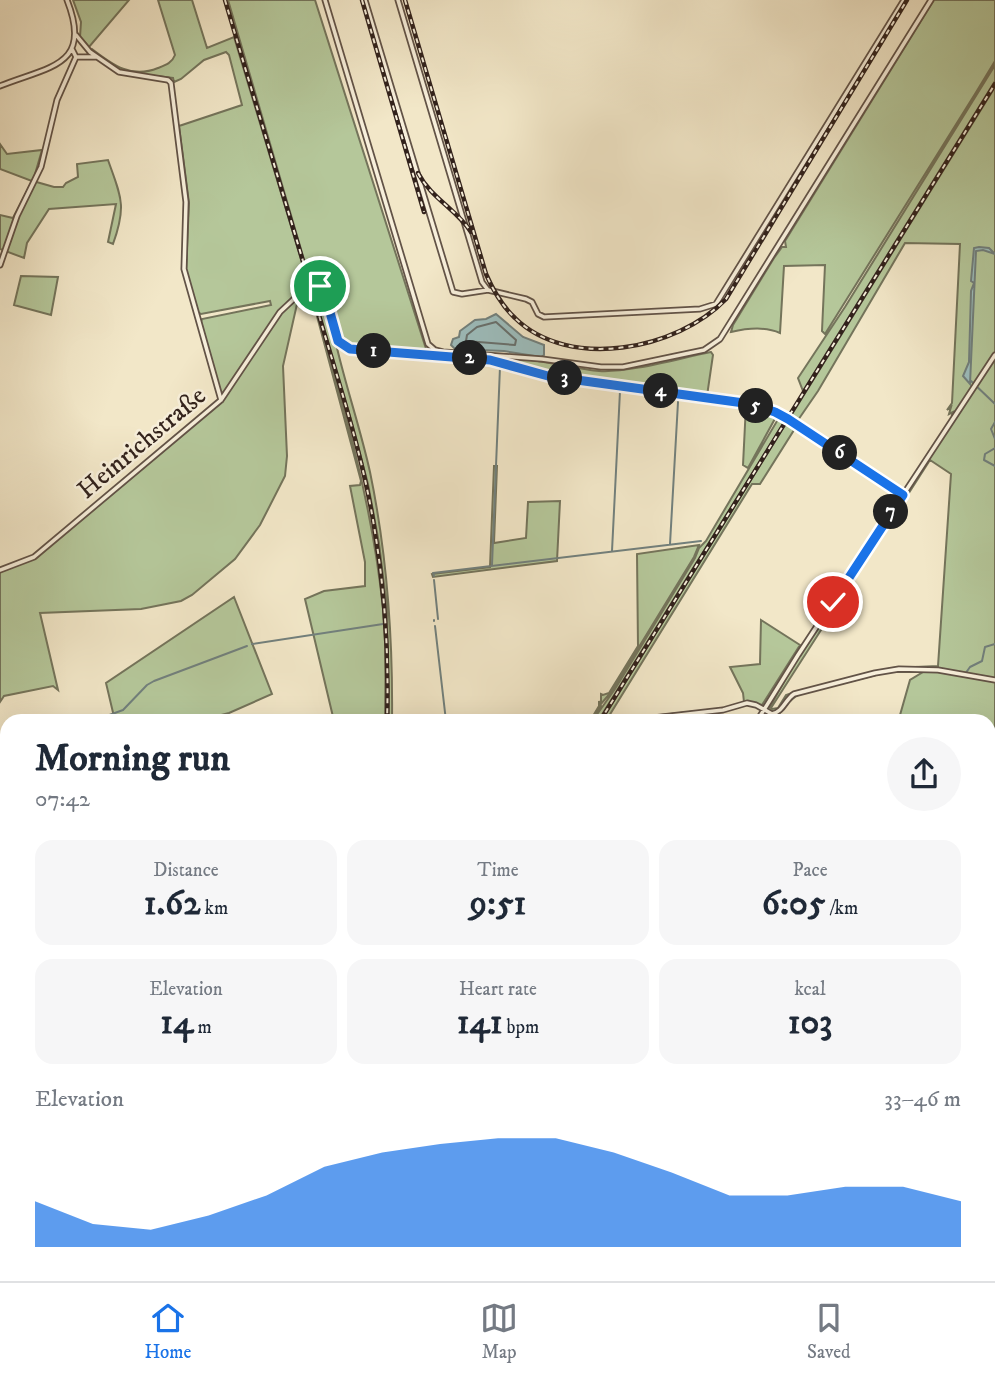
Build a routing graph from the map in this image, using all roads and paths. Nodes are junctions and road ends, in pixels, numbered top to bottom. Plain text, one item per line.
1 (66, 0) edge
2 (325, 0) edge
3 (365, 0) edge
4 (398, 0) edge
5 (904, 0) edge
6 (931, 0) edge
7 (76, 35) junction
8 (72, 49) junction
9 (88, 50) junction
10 (97, 56) junction
11 (76, 57) junction
12 (0, 86) edge
13 (0, 265) edge
14 (482, 282) junction
15 (488, 290) junction
16 (476, 291) junction
17 (995, 355) edge
18 (221, 400) junction
19 (903, 495) junction
20 (0, 570) edge
21 (995, 680) edge
22 (764, 710) junction
23 (688, 714) edge
24 (761, 714) edge
25 (772, 714) joint

1 - 7 street
2 - 6 street
3 - 16 street
4 - 14 street
5 - 15 street
7 - 8 street
7 - 9 street
8 - 11 street
8 - 12 street
9 - 10 street
9 - 11 street
10 - 11 street
10 - 18 street
11 - 13 street
14 - 15 street
14 - 16 street
15 - 16 street
17 - 19 street
18 - 19 street, Heinrichstraße
18 - 20 street, Heinrichstraße
19 - 22 street
21 - 25 street
22 - 23 street
22 - 24 street
22 - 25 street

